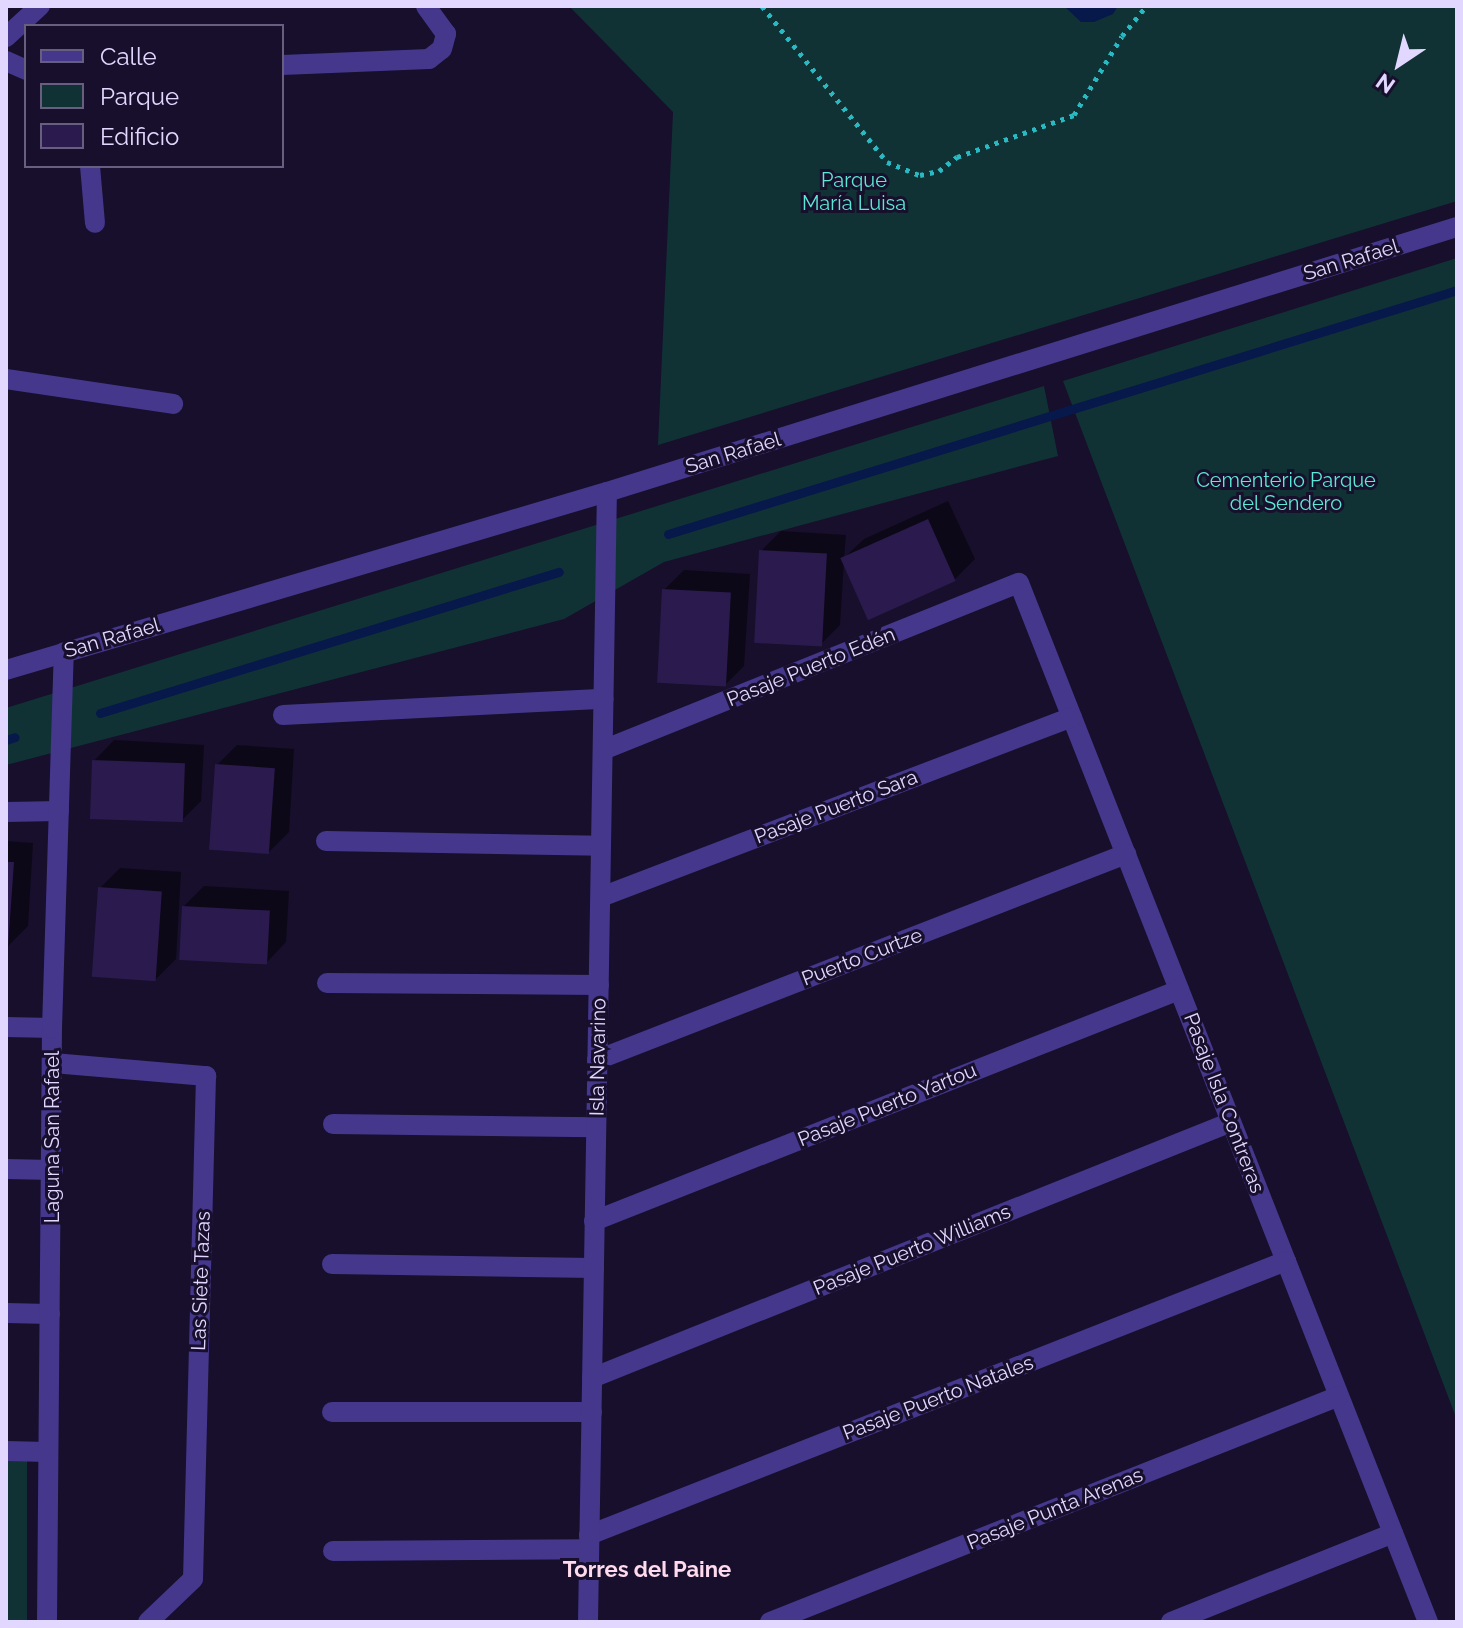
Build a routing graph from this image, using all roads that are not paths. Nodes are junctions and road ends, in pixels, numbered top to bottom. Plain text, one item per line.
1 (40, 6) edge
2 (433, 13) edge
3 (6, 37) edge
4 (284, 65) edge
5 (90, 168) edge
6 (95, 223) dead end
7 (1457, 227) edge
8 (6, 379) edge
9 (173, 404) dead end
10 (607, 492) junction
11 (1019, 583) joint
12 (64, 652) junction
13 (6, 670) edge
14 (604, 699) junction
15 (283, 715) dead end
16 (1072, 717) junction
17 (603, 750) junction
18 (59, 811) junction
19 (6, 812) edge
20 (326, 841) dead end
21 (601, 846) junction
22 (1126, 854) junction
23 (601, 897) junction
24 (327, 983) dead end
25 (599, 985) junction
26 (1179, 990) junction
27 (6, 1027) edge
28 (52, 1028) junction
29 (597, 1060) junction
30 (53, 1063) junction
31 (1231, 1122) junction
32 (333, 1124) dead end
33 (596, 1127) junction
34 (6, 1169) edge
35 (53, 1170) junction
36 (594, 1221) junction
37 (1286, 1261) junction
38 (332, 1264) dead end
39 (594, 1268) junction
40 (6, 1313) edge
41 (50, 1314) junction
42 (592, 1378) junction
43 (1339, 1396) junction
44 (332, 1412) dead end
45 (592, 1412) junction
46 (6, 1451) edge
47 (48, 1452) junction
48 (1393, 1533) junction
49 (589, 1542) junction
50 (333, 1551) dead end
51 (47, 1622) edge
52 (148, 1622) edge
53 (588, 1622) edge
54 (770, 1622) edge
55 (1171, 1622) edge
56 (1428, 1622) edge

1 - 3 street
2 - 4 street
5 - 6 street
7 - 10 street, San Rafael
8 - 9 street
10 - 12 street, San Rafael
10 - 14 street, Isla Navarino
11 - 16 street, Pasaje Isla Contreras
11 - 17 street, Pasaje Puerto Edén
12 - 13 street, San Rafael
12 - 18 street, Laguna San Rafael
14 - 15 street
14 - 17 street, Isla Navarino
16 - 22 street, Pasaje Isla Contreras
16 - 23 street, Pasaje Puerto Sara
17 - 21 street, Isla Navarino
18 - 19 street
18 - 28 street, Laguna San Rafael
20 - 21 street
21 - 23 street, Isla Navarino
22 - 26 street, Pasaje Isla Contreras
22 - 29 street, Puerto Curtze
23 - 25 street, Isla Navarino
24 - 25 street
25 - 29 street, Isla Navarino
26 - 31 street, Pasaje Isla Contreras
26 - 36 street, Pasaje Puerto Yartou
27 - 28 street
28 - 30 street, Laguna San Rafael
29 - 33 street, Isla Navarino
30 - 35 street, Laguna San Rafael
30 - 52 street, Las Siete Tazas
31 - 37 street, Pasaje Isla Contreras
31 - 42 street, Pasaje Puerto Williams
32 - 33 street
33 - 36 street, Isla Navarino
34 - 35 street
35 - 41 street, Laguna San Rafael
36 - 39 street, Isla Navarino
37 - 43 street, Pasaje Isla Contreras
37 - 49 street, Pasaje Puerto Natales
38 - 39 street
39 - 42 street, Isla Navarino
40 - 41 street
41 - 47 street, Laguna San Rafael
42 - 45 street, Isla Navarino
43 - 48 street, Pasaje Isla Contreras
43 - 54 street, Pasaje Punta Arenas
44 - 45 street
45 - 49 street, Isla Navarino
46 - 47 street
47 - 51 street, Laguna San Rafael
48 - 55 street
48 - 56 street, Pasaje Isla Contreras
49 - 50 street
49 - 53 street, Isla Navarino

